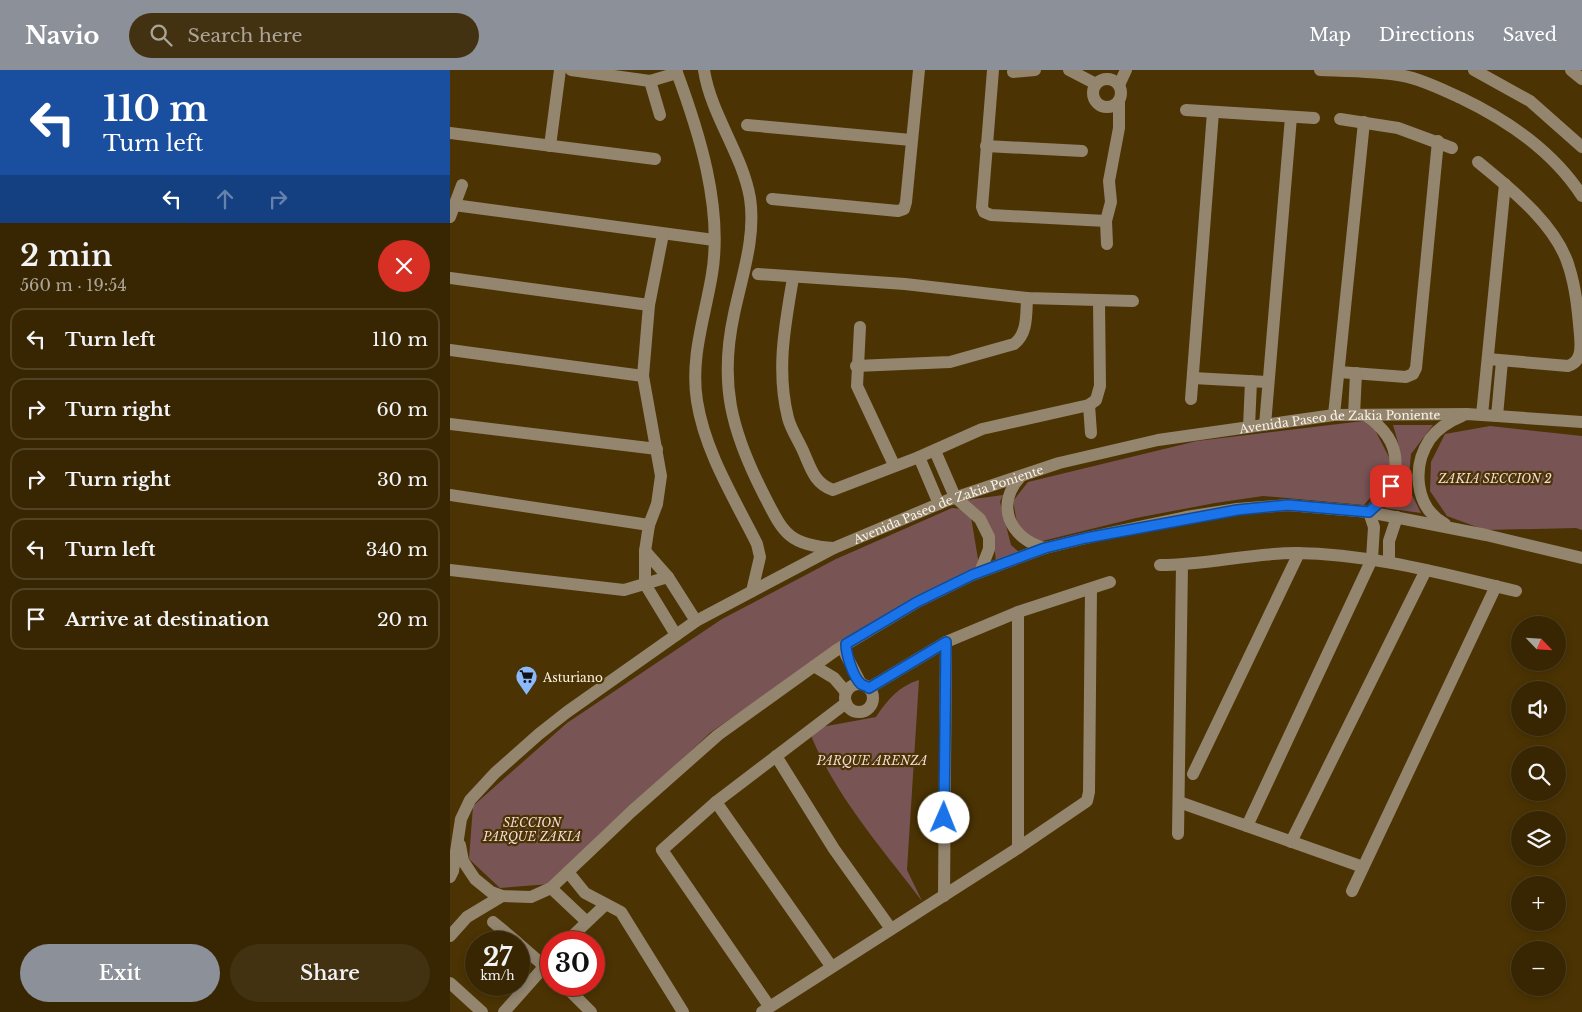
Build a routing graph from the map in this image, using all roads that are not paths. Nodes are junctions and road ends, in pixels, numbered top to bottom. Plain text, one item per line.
1 (560, 70) edge
2 (571, 70) edge
3 (704, 70) edge
4 (920, 70) edge
5 (993, 70) edge
6 (1035, 70) edge
7 (1069, 70) edge
8 (1126, 70) edge
9 (1320, 70) edge
10 (1474, 70) edge
11 (1571, 70) edge
12 (677, 71) edge
13 (1012, 72) dead end
14 (1382, 72) edge
15 (1582, 79) edge
16 (1108, 80) edge
17 (650, 81) junction
18 (1118, 102) junction
19 (1186, 110) dead end
20 (1213, 112) junction
21 (660, 115) dead end
22 (1291, 117) junction
23 (1314, 118) dead end
24 (1340, 119) dead end
25 (1364, 122) junction
26 (747, 125) dead end
27 (450, 133) edge
28 (911, 140) junction
29 (1438, 141) junction
30 (550, 146) junction
31 (986, 146) junction
32 (1582, 147) edge
33 (1452, 148) dead end
34 (1082, 151) dead end
35 (655, 159) dead end
36 (1478, 162) dead end
37 (1505, 184) junction
38 (462, 185) dead end
39 (1582, 196) edge
40 (772, 199) dead end
41 (452, 211) edge
42 (1106, 221) junction
43 (663, 234) junction
44 (714, 240) junction
45 (1108, 244) dead end
46 (758, 274) dead end
47 (450, 278) edge
48 (793, 278) junction
49 (1027, 298) junction
50 (1100, 301) junction
51 (1133, 301) dead end
52 (649, 305) junction
53 (860, 328) dead end
54 (450, 350) edge
55 (1488, 359) junction
56 (1502, 361) junction
57 (856, 366) junction
58 (1339, 372) junction
59 (1356, 372) junction
60 (643, 376) junction
61 (1193, 378) junction
62 (1251, 381) junction
63 (1267, 382) junction
64 (1191, 399) dead end
65 (1089, 405) junction
66 (1467, 414) junction
67 (1334, 415) junction
68 (1359, 415) junction
69 (1482, 415) junction
70 (1497, 416) junction
71 (1582, 422) edge
72 (450, 424) edge
73 (1265, 425) junction
74 (1249, 427) junction
75 (1091, 433) dead end
76 (657, 449) junction
77 (936, 451) junction
78 (919, 458) junction
79 (894, 465) junction
80 (1021, 476) junction
81 (450, 495) edge
82 (955, 497) junction
83 (939, 504) junction
84 (1369, 512) junction
85 (1398, 517) junction
86 (649, 526) junction
87 (1453, 529) junction
88 (834, 548) junction
89 (1045, 548) junction
90 (645, 551) junction
91 (1299, 553) junction
92 (1582, 558) edge
93 (1372, 559) junction
94 (1389, 561) junction
95 (1160, 565) dead end
96 (1182, 565) junction
97 (450, 570) edge
98 (1426, 570) junction
99 (980, 572) junction
100 (668, 577) junction
101 (1110, 582) dead end
102 (645, 584) junction
103 (1496, 586) junction
104 (1091, 589) junction
105 (752, 591) junction
106 (1516, 591) dead end
107 (1018, 612) junction
108 (696, 621) junction
109 (676, 635) junction
110 (946, 642) junction
111 (846, 644) junction
112 (814, 666) junction
113 (865, 686) junction
114 (846, 698) junction
115 (1181, 753) junction
116 (776, 756) junction
117 (1199, 760) junction
118 (1192, 774) dead end
119 (716, 802) junction
120 (1178, 802) junction
121 (1248, 826) junction
122 (1178, 834) dead end
123 (458, 840) junction
124 (1291, 842) junction
125 (1018, 848) junction
126 (1363, 867) junction
127 (568, 872) junction
128 (450, 877) edge
129 (551, 888) junction
130 (1352, 891) dead end
131 (502, 896) junction
132 (944, 896) junction
133 (605, 905) junction
134 (586, 921) junction
135 (493, 922) dead end
136 (891, 929) junction
137 (504, 931) edge
138 (576, 931) edge
139 (450, 936) edge
140 (831, 966) junction
141 (540, 975) edge
142 (450, 983) edge
143 (575, 996) edge
144 (765, 1009) edge
145 (482, 1012) edge
146 (504, 1012) edge
147 (592, 1012) edge
148 (683, 1012) edge

1 - 30 street
2 - 17 street
3 - 88 street
4 - 28 street
5 - 31 street
6 - 13 street
7 - 16 street
8 - 16 street
9 - 14 street
10 - 32 street
11 - 15 street
12 - 17 street
12 - 44 street
14 - 39 street
16 - 18 street
16 - 18 street
17 - 21 street
18 - 42 street
19 - 20 street
20 - 22 street
20 - 61 street
22 - 23 street
22 - 63 street
24 - 25 street
25 - 29 street
25 - 58 street
26 - 28 street
27 - 30 street
28 - 40 street
29 - 33 street
29 - 59 street
30 - 35 street
31 - 34 street
31 - 42 street
36 - 37 street
37 - 55 street
37 - 56 street
38 - 41 street
41 - 43 street
42 - 45 street
43 - 44 street
43 - 52 street
44 - 105 street
46 - 48 street
47 - 52 street
48 - 49 street
48 - 79 street
49 - 50 street
49 - 57 street
50 - 51 street
50 - 65 street
52 - 60 street
53 - 57 street
54 - 60 street
55 - 56 street
55 - 69 street
56 - 70 street
57 - 79 street
58 - 59 street
58 - 67 street
59 - 68 street
60 - 76 street
61 - 62 street
61 - 64 street
62 - 63 street
62 - 74 street
63 - 73 street
65 - 75 street
65 - 77 street
66 - 68 street, Avenida Paseo de Zakia Poniente
66 - 69 street, Avenida Paseo de Zakia Poniente
66 - 87 street
67 - 68 street, Avenida Paseo de Zakia Poniente
67 - 73 street, Avenida Paseo de Zakia Poniente
68 - 84 street
69 - 70 street, Avenida Paseo de Zakia Poniente
70 - 71 street, Avenida Paseo de Zakia Poniente
72 - 76 street
73 - 74 street, Avenida Paseo de Zakia Poniente
74 - 80 street, Avenida Paseo de Zakia Poniente
76 - 86 street
77 - 78 street
77 - 82 street
78 - 79 street
78 - 83 street
80 - 82 street, Avenida Paseo de Zakia Poniente
80 - 89 street
81 - 86 street
82 - 83 street, Avenida Paseo de Zakia Poniente
82 - 99 street
83 - 88 street, Avenida Paseo de Zakia Poniente
84 - 85 street
84 - 89 street
84 - 93 street
85 - 87 street
85 - 94 street
86 - 90 street
87 - 92 street
88 - 105 street, Avenida Paseo de Zakia Poniente
89 - 99 street
90 - 100 street
90 - 102 street
91 - 93 street
91 - 96 street
91 - 117 street
93 - 94 street
93 - 121 street
94 - 98 street
95 - 96 street
96 - 115 street
97 - 102 street
98 - 103 street
98 - 124 street
99 - 111 street
100 - 102 street
100 - 108 street
101 - 104 street
102 - 109 street
103 - 106 street
103 - 126 street
104 - 107 street
104 - 125 street
105 - 108 street, Avenida Paseo de Zakia Poniente
107 - 110 street
107 - 125 street
108 - 109 street, Avenida Paseo de Zakia Poniente
109 - 123 street, Avenida Paseo de Zakia Poniente
110 - 113 street
110 - 132 street
111 - 112 street
111 - 113 street
112 - 114 street
112 - 127 street
113 - 114 street
113 - 114 street
114 - 116 street
115 - 117 street
115 - 120 street
116 - 119 street
116 - 136 street
117 - 118 street
119 - 140 street
119 - 144 street
120 - 121 street
120 - 122 street
121 - 124 street
123 - 128 street, Avenida Paseo de Zakia Poniente
123 - 131 street
124 - 126 street
125 - 132 street
126 - 130 street
127 - 129 street
127 - 133 street
129 - 131 street
129 - 134 street
131 - 139 street
132 - 136 street
133 - 134 street
133 - 148 street
134 - 138 street
135 - 137 street
136 - 140 street
140 - 144 street
141 - 146 street
142 - 145 street
143 - 147 street

